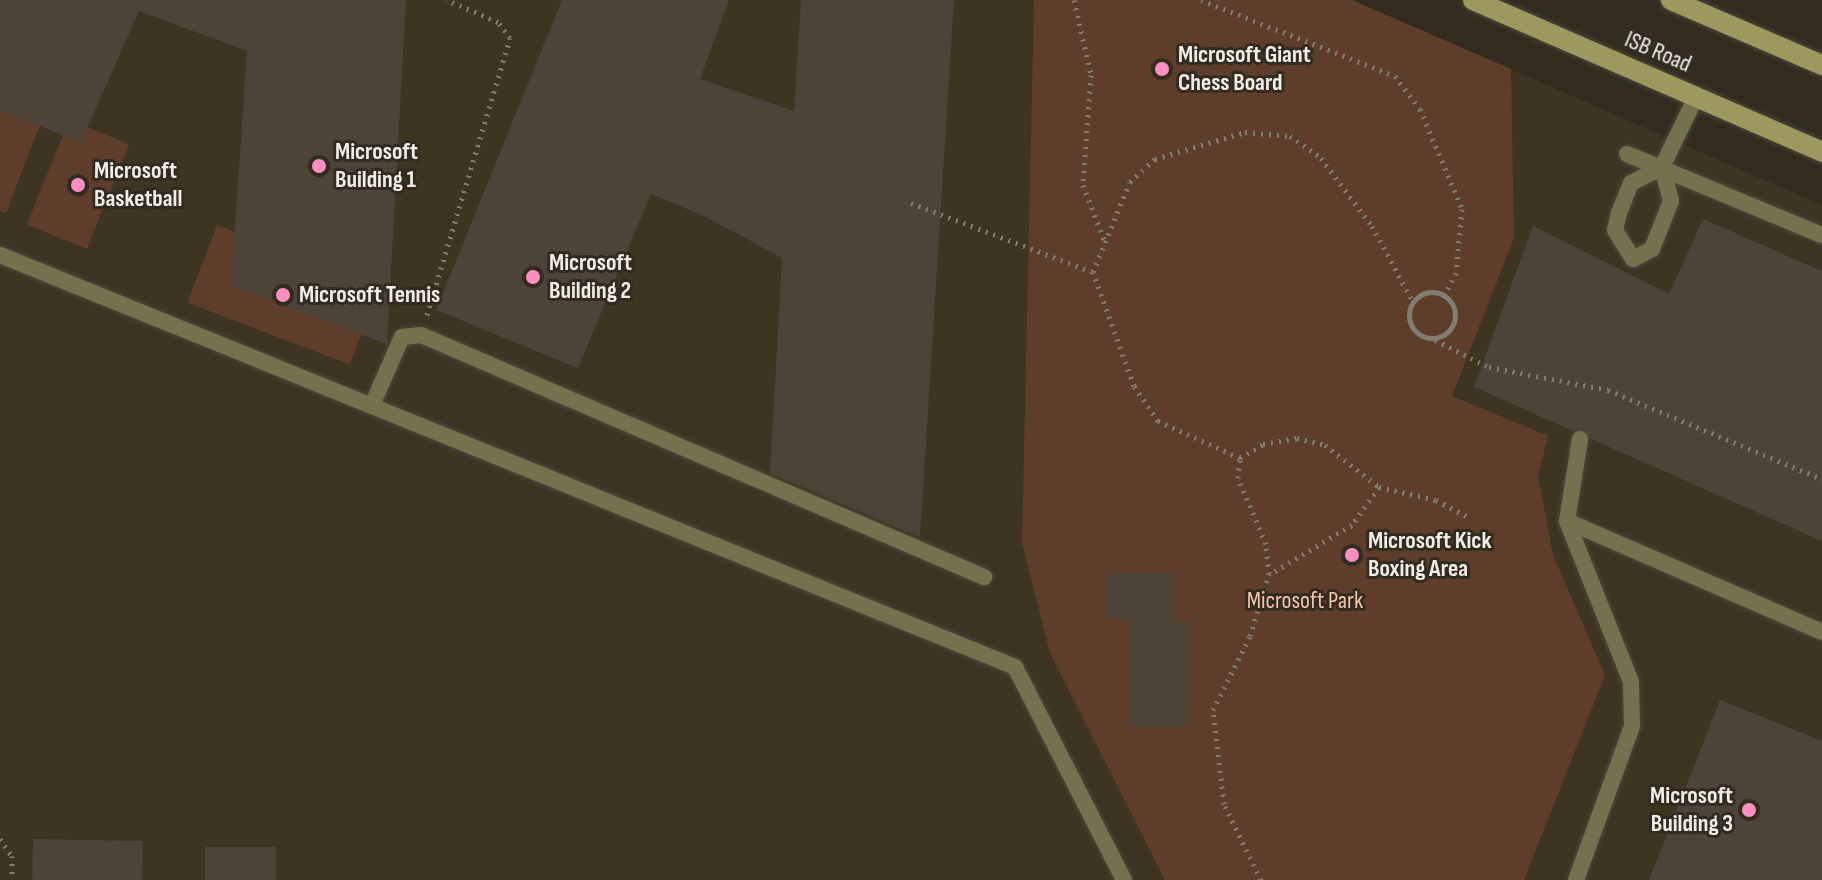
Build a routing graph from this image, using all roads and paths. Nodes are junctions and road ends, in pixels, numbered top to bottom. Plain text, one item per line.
1 (447, 0) edge
2 (1074, 0) edge
3 (1201, 0) edge
4 (1473, 0) edge
5 (1671, 0) edge
6 (1822, 65) edge
7 (1696, 97) junction
8 (1822, 152) edge
9 (1627, 154) dead end
10 (1662, 167) junction
11 (911, 203) dead end
12 (1822, 235) edge
13 (1106, 246) junction
14 (0, 255) edge
15 (1093, 272) junction
16 (1445, 295) junction
17 (1412, 300) junction
18 (421, 335) junction
19 (1435, 340) junction
20 (372, 405) junction
21 (1580, 439) dead end
22 (1240, 458) junction
23 (1822, 479) edge
24 (1379, 487) junction
25 (1468, 517) dead end
26 (1567, 521) junction
27 (1269, 574) junction
28 (984, 577) dead end
29 (1822, 632) edge
30 (0, 839) edge
31 (12, 880) edge
32 (1124, 880) edge
33 (1261, 880) edge
34 (1576, 880) edge

1 - 18 path
2 - 13 path
3 - 16 path
4 - 7 main road, ISB Road
5 - 6 main road
7 - 8 main road, ISB Road
7 - 10 lane
9 - 10 lane
10 - 10 lane
10 - 12 lane
11 - 15 path
13 - 15 path
13 - 17 path
14 - 20 lane
15 - 22 path
16 - 17 path
16 - 19 path
17 - 19 path
18 - 20 lane
18 - 28 lane
19 - 23 path
20 - 32 lane
21 - 26 lane
22 - 24 path
22 - 27 path
24 - 25 path
24 - 27 path
26 - 29 lane
26 - 34 lane
27 - 33 path
30 - 31 path

